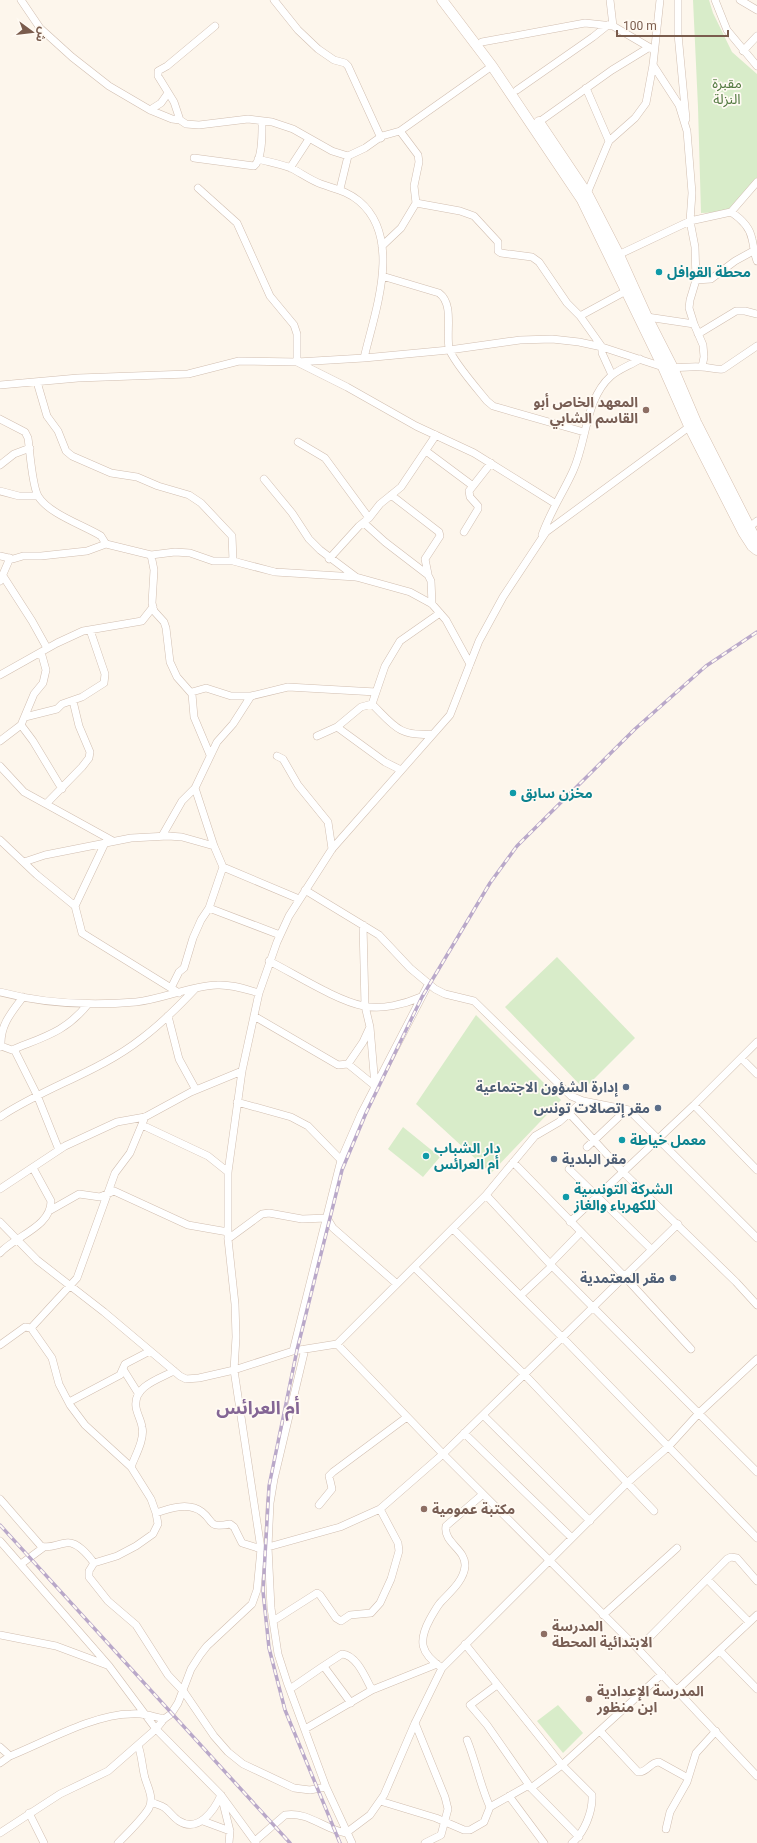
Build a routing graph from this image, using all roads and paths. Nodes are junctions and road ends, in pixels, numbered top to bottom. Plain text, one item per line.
1 (21, 0) edge
2 (274, 0) edge
3 (442, 0) edge
4 (450, 0) edge
5 (610, 0) edge
6 (660, 0) edge
7 (678, 0) edge
8 (715, 0) edge
9 (740, 0) edge
10 (757, 10) edge
11 (215, 26) dead end
12 (611, 26) junction
13 (757, 36) edge
14 (482, 42) junction
15 (651, 49) junction
16 (743, 51) junction
17 (653, 65) junction
18 (492, 66) junction
19 (757, 66) edge
20 (586, 88) junction
21 (516, 90) junction
22 (168, 93) junction
23 (150, 110) junction
24 (180, 120) junction
25 (262, 121) junction
26 (539, 122) junction
27 (400, 131) junction
28 (687, 131) junction
29 (381, 138) junction
30 (309, 139) junction
31 (609, 141) junction
32 (348, 156) junction
33 (194, 158) dead end
34 (258, 160) junction
35 (290, 168) junction
36 (757, 182) edge
37 (198, 188) dead end
38 (340, 188) junction
39 (585, 197) junction
40 (416, 203) junction
41 (731, 212) junction
42 (690, 221) junction
43 (382, 246) junction
44 (755, 250) edge
45 (615, 257) junction
46 (757, 261) edge
47 (382, 276) junction
48 (696, 280) junction
49 (626, 291) junction
50 (757, 314) edge
51 (580, 316) junction
52 (647, 317) junction
53 (694, 324) junction
54 (698, 334) junction
55 (757, 346) edge
56 (602, 347) junction
57 (449, 350) junction
58 (364, 358) junction
59 (640, 359) junction
60 (297, 362) junction
61 (668, 367) junction
62 (702, 367) junction
63 (612, 375) junction
64 (37, 382) junction
65 (0, 385) edge
66 (0, 419) edge
67 (693, 424) junction
68 (584, 432) junction
69 (436, 435) junction
70 (298, 442) dead end
71 (30, 448) junction
72 (426, 451) junction
73 (491, 463) junction
74 (0, 465) edge
75 (264, 479) dead end
76 (473, 486) junction
77 (0, 491) edge
78 (391, 495) junction
79 (38, 496) junction
80 (556, 504) junction
81 (366, 520) junction
82 (757, 521) edge
83 (746, 530) junction
84 (464, 532) dead end
85 (541, 539) junction
86 (106, 544) junction
87 (756, 545) edge
88 (0, 556) edge
89 (151, 556) junction
90 (10, 558) junction
91 (329, 559) junction
92 (233, 561) junction
93 (428, 575) junction
94 (356, 577) junction
95 (1, 579) edge
96 (432, 604) junction
97 (153, 607) junction
98 (440, 613) junction
99 (90, 630) junction
100 (44, 650) junction
101 (470, 664) junction
102 (0, 675) edge
103 (192, 692) junction
104 (376, 692) junction
105 (251, 696) junction
106 (73, 701) junction
107 (372, 704) junction
108 (25, 717) junction
109 (21, 725) junction
110 (337, 727) junction
111 (433, 734) junction
112 (317, 736) dead end
113 (0, 741) edge
114 (210, 755) junction
115 (278, 756) dead end
116 (0, 766) edge
117 (401, 770) junction
118 (195, 788) junction
119 (62, 789) junction
120 (46, 804) junction
121 (162, 836) junction
122 (0, 840) edge
123 (113, 841) junction
124 (105, 843) junction
125 (214, 846) junction
126 (332, 849) junction
127 (24, 862) junction
128 (224, 867) junction
129 (305, 890) junction
130 (299, 899) junction
131 (75, 906) junction
132 (209, 908) junction
133 (363, 925) junction
134 (280, 935) junction
135 (269, 961) junction
136 (429, 984) junction
137 (171, 988) junction
138 (196, 988) junction
139 (0, 992) edge
140 (179, 993) junction
141 (259, 994) junction
142 (23, 997) junction
143 (421, 997) junction
144 (88, 1004) junction
145 (365, 1006) junction
146 (168, 1016) junction
147 (254, 1016) junction
148 (370, 1027) junction
149 (1, 1031) edge
150 (757, 1042) edge
151 (1, 1046) edge
152 (14, 1049) junction
153 (741, 1058) junction
154 (348, 1064) junction
155 (242, 1071) junction
156 (757, 1074) edge
157 (375, 1086) junction
158 (196, 1090) junction
159 (37, 1095) junction
160 (583, 1101) junction
161 (237, 1102) junction
162 (694, 1106) junction
163 (626, 1110) junction
164 (569, 1113) junction
165 (0, 1117) edge
166 (145, 1117) junction
167 (142, 1125) junction
168 (593, 1140) junction
169 (657, 1140) junction
170 (587, 1147) dead end
171 (59, 1150) junction
172 (341, 1160) junction
173 (512, 1162) junction
174 (33, 1168) junction
175 (568, 1169) dead end
176 (757, 1170) edge
177 (228, 1172) junction
178 (623, 1172) junction
179 (0, 1189) edge
180 (108, 1192) junction
181 (486, 1195) junction
182 (597, 1198) junction
183 (49, 1211) junction
184 (327, 1218) junction
185 (0, 1222) edge
186 (570, 1222) junction
187 (678, 1224) junction
188 (453, 1229) junction
189 (581, 1232) junction
190 (228, 1236) junction
191 (757, 1238) edge
192 (18, 1239) junction
193 (651, 1249) junction
194 (0, 1253) edge
195 (551, 1265) junction
196 (414, 1267) junction
197 (624, 1276) junction
198 (398, 1284) junction
199 (71, 1286) junction
200 (520, 1295) junction
201 (757, 1305) edge
202 (594, 1308) junction
203 (31, 1328) junction
204 (563, 1338) junction
205 (337, 1344) junction
206 (0, 1345) edge
207 (305, 1349) junction
208 (691, 1349) dead end
209 (150, 1351) junction
210 (293, 1351) junction
211 (757, 1360) edge
212 (123, 1369) junction
213 (234, 1370) junction
214 (174, 1371) junction
215 (524, 1374) junction
216 (138, 1393) junction
217 (69, 1402) junction
218 (699, 1413) junction
219 (483, 1415) junction
220 (407, 1417) junction
221 (464, 1434) junction
222 (669, 1446) junction
223 (443, 1454) junction
224 (131, 1467) junction
225 (757, 1472) edge
226 (628, 1483) junction
227 (483, 1494) junction
228 (0, 1499) edge
229 (319, 1505) dead end
230 (380, 1509) junction
231 (654, 1511) dead end
232 (156, 1513) junction
233 (590, 1521) junction
234 (572, 1538) junction
235 (757, 1538) edge
236 (0, 1541) edge
237 (44, 1547) junction
238 (264, 1548) junction
239 (677, 1548) dead end
240 (550, 1561) junction
241 (94, 1563) junction
242 (21, 1564) junction
243 (708, 1580) junction
244 (757, 1581) edge
245 (757, 1614) edge
246 (603, 1615) junction
247 (273, 1621) junction
248 (749, 1622) junction
249 (0, 1635) edge
250 (466, 1644) junction
251 (638, 1649) junction
252 (720, 1651) junction
253 (109, 1666) junction
254 (439, 1666) junction
255 (322, 1668) junction
256 (662, 1674) junction
257 (497, 1685) junction
258 (290, 1689) junction
259 (757, 1689) edge
260 (372, 1690) junction
261 (677, 1690) junction
262 (184, 1692) junction
263 (350, 1703) junction
264 (145, 1714) junction
265 (164, 1719) junction
266 (415, 1723) junction
267 (156, 1729) junction
268 (305, 1729) junction
269 (600, 1731) junction
270 (716, 1731) junction
271 (467, 1740) dead end
272 (138, 1745) junction
273 (0, 1747) edge
274 (10, 1756) junction
275 (0, 1763) edge
276 (562, 1765) junction
277 (757, 1776) edge
278 (688, 1778) junction
279 (326, 1787) junction
280 (530, 1787) junction
281 (221, 1795) junction
282 (509, 1796) junction
283 (151, 1802) junction
284 (380, 1802) junction
285 (490, 1807) junction
286 (29, 1814) junction
287 (203, 1821) junction
288 (444, 1822) junction
289 (666, 1829) dead end
290 (230, 1831) junction
291 (0, 1833) edge
292 (346, 1833) junction
293 (579, 1837) junction
294 (434, 1841) edge
295 (256, 1842) edge
296 (44, 1843) edge
297 (118, 1843) edge
298 (229, 1843) edge
299 (352, 1843) edge
300 (425, 1843) edge
301 (544, 1843) edge
302 (572, 1843) edge

1 - 23 street
2 - 29 street
3 - 18 main road
4 - 14 main road
5 - 12 street
6 - 15 street
7 - 28 street
8 - 16 street
9 - 10 street
11 - 22 street
12 - 14 street
12 - 15 street
12 - 21 street
13 - 16 street
14 - 21 main road
15 - 17 street
15 - 20 street
16 - 19 street
17 - 28 street
17 - 31 street
18 - 27 street
18 - 39 main road
20 - 26 street
20 - 31 street
21 - 26 main road
22 - 23 street
22 - 24 street
23 - 24 street
24 - 25 street
25 - 30 street
25 - 34 street
26 - 39 main road
27 - 29 street
27 - 40 street
28 - 42 street
29 - 32 street
30 - 32 street
30 - 35 street
31 - 39 street
32 - 38 street
33 - 34 street
34 - 35 street
35 - 38 street
36 - 41 street
37 - 60 street
38 - 43 street
39 - 45 main road
40 - 43 street
40 - 51 street
41 - 42 street
41 - 44 street
42 - 45 street
42 - 48 street
43 - 47 street
44 - 46 street
44 - 48 street
45 - 49 main road
45 - 52 main road
47 - 57 street
47 - 58 street
48 - 53 street
49 - 51 street
49 - 61 main road
50 - 54 street
51 - 56 street
52 - 53 street
52 - 61 main road
53 - 54 street
54 - 62 street
55 - 62 street
56 - 57 street
56 - 59 street
56 - 63 street
57 - 58 street
57 - 68 street
58 - 60 street
59 - 61 street
59 - 63 street
60 - 64 street
60 - 69 street
61 - 62 street
61 - 67 main road
63 - 68 street
64 - 65 street
64 - 92 street
66 - 71 street
67 - 83 main road
67 - 85 street
68 - 80 street
69 - 72 street
69 - 73 street
70 - 81 street
71 - 74 street
71 - 79 street
72 - 76 street
72 - 78 street
73 - 76 street
73 - 80 street
75 - 91 street
76 - 84 street
77 - 79 street
78 - 81 street
78 - 93 street
79 - 86 street
80 - 85 street
81 - 91 street
81 - 93 street
82 - 83 street
83 - 87 main road
85 - 101 street
86 - 89 street
86 - 90 street
88 - 90 street
89 - 92 street
89 - 97 street
90 - 95 street
91 - 94 street
92 - 94 street
93 - 96 street
94 - 96 street
95 - 100 street
96 - 98 street
97 - 99 street
97 - 103 street
98 - 101 street
98 - 104 street
99 - 100 street
99 - 106 street
100 - 102 street
100 - 108 street
101 - 111 street
103 - 105 street
103 - 114 street
104 - 105 street
104 - 107 street
105 - 114 street
106 - 108 street
106 - 119 street
107 - 110 street
107 - 111 street
108 - 109 street
109 - 113 street
109 - 119 street
110 - 112 street
110 - 117 street
111 - 117 street
114 - 118 street
115 - 126 street
116 - 120 street
117 - 126 street
118 - 121 street
118 - 125 street
119 - 120 street
120 - 123 street
121 - 123 street
121 - 125 street
122 - 127 street
123 - 124 street
124 - 127 street
124 - 131 street
125 - 128 street
126 - 129 street
127 - 131 street
128 - 130 street
128 - 132 street
129 - 130 street
129 - 133 street
130 - 134 street
131 - 137 street
132 - 134 street
132 - 137 street
133 - 136 street
133 - 145 street
134 - 135 street
135 - 141 street
135 - 145 street
136 - 143 street
136 - 160 street
137 - 140 street
138 - 140 street
138 - 141 street
138 - 146 street
139 - 142 street
140 - 144 street
141 - 147 street
142 - 144 street
142 - 149 street
143 - 145 street
143 - 157 street
144 - 152 street
145 - 148 street
146 - 158 street
146 - 159 street
147 - 154 street
147 - 155 street
148 - 154 street
148 - 157 street
149 - 151 street
150 - 153 street
151 - 152 street
152 - 159 street
153 - 156 street
153 - 162 street
154 - 157 street
155 - 158 street
155 - 161 street
157 - 172 street
158 - 166 street
159 - 165 street
159 - 171 street
160 - 163 street
160 - 164 street
161 - 172 street
161 - 177 street
162 - 169 street
162 - 176 street
163 - 168 street
163 - 169 street
164 - 168 street
164 - 173 street
166 - 167 street
166 - 171 street
167 - 177 street
167 - 180 street
168 - 170 street
168 - 178 street
169 - 178 street
169 - 191 street
171 - 174 street
172 - 184 street
173 - 181 street
173 - 186 street
174 - 179 street
174 - 183 street
175 - 182 street
177 - 190 street
178 - 182 street
178 - 187 street
180 - 183 street
180 - 190 street
180 - 199 street
181 - 188 street
181 - 195 street
182 - 186 street
182 - 193 street
183 - 192 street
184 - 190 street
184 - 198 street
184 - 210 street
185 - 192 street
186 - 189 street
187 - 193 street
187 - 201 street
188 - 196 street
188 - 200 street
189 - 195 street
189 - 197 street
190 - 213 street
192 - 194 street
192 - 199 street
193 - 197 street
195 - 200 street
195 - 202 street
196 - 198 street
196 - 215 street
197 - 202 street
197 - 208 street
198 - 205 street
199 - 203 street
199 - 209 street
200 - 204 street
202 - 204 street
202 - 218 street
203 - 206 street
203 - 217 street
204 - 215 street
204 - 222 street
205 - 207 street
205 - 220 street
207 - 210 street
207 - 238 street
209 - 212 street
209 - 214 street
210 - 213 street
211 - 218 street
212 - 216 street
212 - 217 street
213 - 214 street
213 - 238 street
214 - 216 street
215 - 219 street
215 - 226 street
216 - 224 street
217 - 224 street
218 - 222 street
218 - 225 street
219 - 221 street
219 - 233 street
220 - 223 street
220 - 229 street
221 - 223 street
221 - 234 street
222 - 226 street
222 - 235 street
223 - 227 street
223 - 230 street
224 - 232 street
226 - 231 street
226 - 233 street
227 - 240 street
227 - 254 street
228 - 237 street
230 - 238 street
230 - 247 street
232 - 238 street
232 - 241 street
233 - 234 street
234 - 240 street
236 - 242 street
237 - 241 street
237 - 242 street
238 - 247 street
238 - 262 street
239 - 246 street
240 - 246 street
240 - 250 street
241 - 262 street
242 - 253 street
243 - 244 street
243 - 248 street
243 - 251 street
245 - 248 street
246 - 251 street
247 - 258 street
248 - 252 street
249 - 253 street
250 - 254 street
250 - 257 street
251 - 256 street
252 - 259 street
252 - 261 street
253 - 264 street
254 - 260 street
254 - 266 street
255 - 258 street
255 - 260 street
255 - 263 street
256 - 261 street
256 - 269 street
257 - 276 street
257 - 280 street
258 - 268 street
260 - 263 street
261 - 270 street
262 - 265 street
262 - 279 street
263 - 268 street
264 - 265 street
264 - 267 street
264 - 274 street
265 - 267 street
266 - 284 street
266 - 288 street
267 - 272 street
267 - 281 street
268 - 279 street
269 - 276 street
269 - 278 street
270 - 277 street
270 - 278 street
271 - 285 street
272 - 283 street
272 - 286 street
273 - 274 street
274 - 275 street
276 - 280 street
276 - 293 street
278 - 289 street
279 - 292 street
280 - 282 street
280 - 293 street
281 - 287 street
281 - 290 street
281 - 295 street
282 - 285 street
282 - 301 street
283 - 287 street
283 - 297 street
284 - 288 street
284 - 292 street
285 - 288 street
286 - 291 street
286 - 296 street
287 - 290 street
288 - 294 street
290 - 298 street
292 - 295 street
292 - 299 street
293 - 302 street
294 - 300 street

